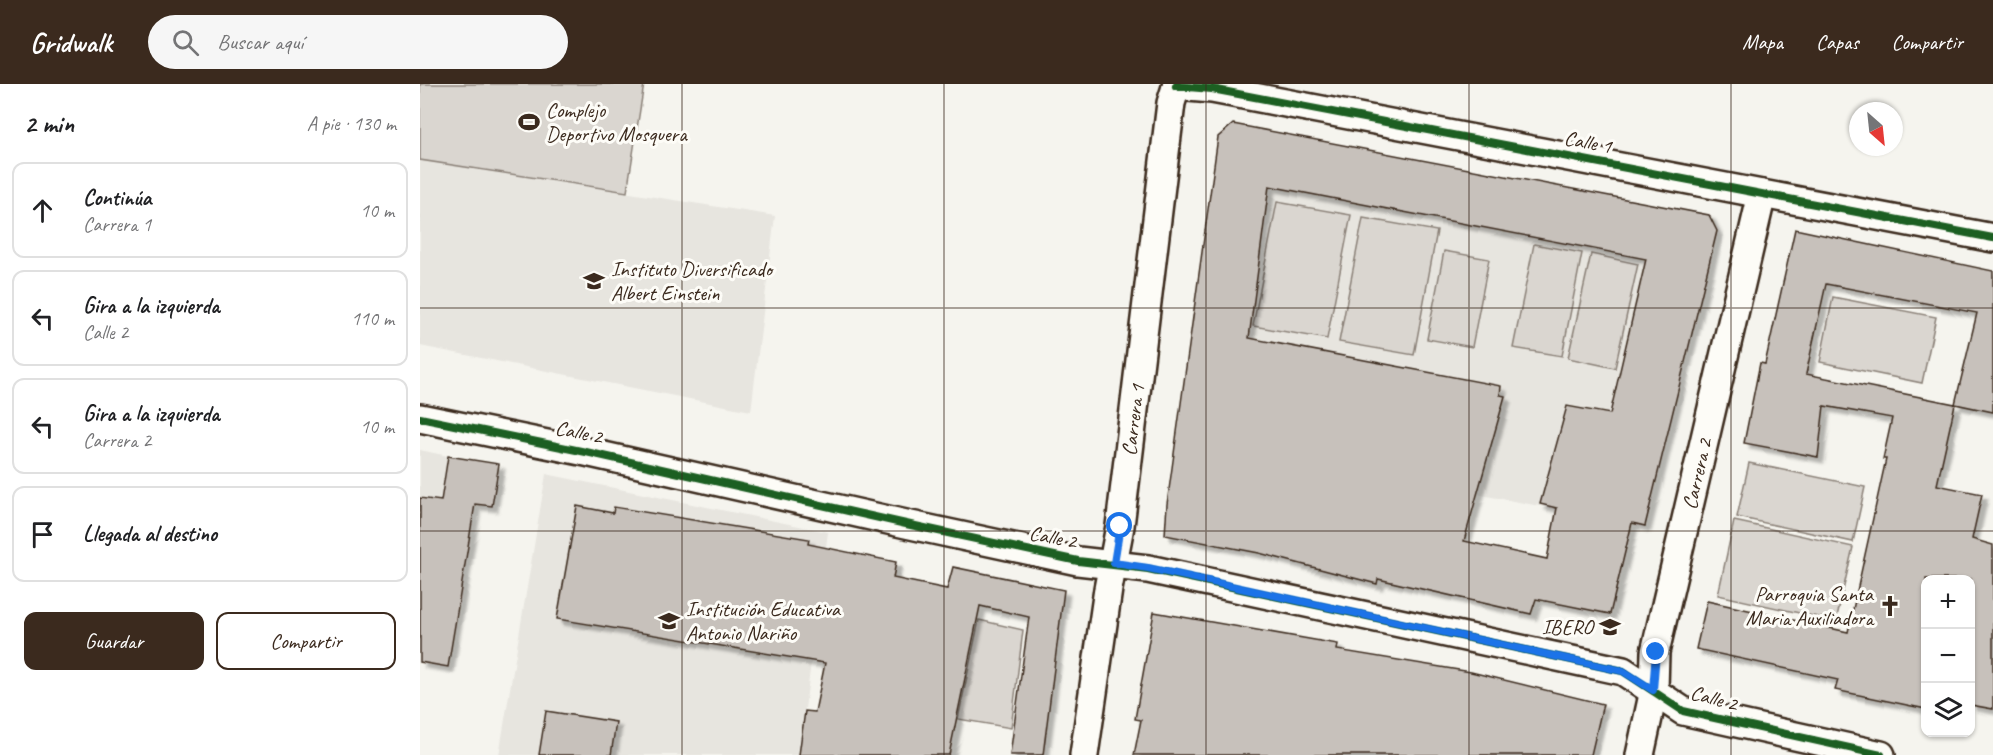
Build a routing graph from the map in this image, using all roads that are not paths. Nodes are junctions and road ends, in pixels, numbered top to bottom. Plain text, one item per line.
1 (1176, 85) edge
2 (1762, 194) junction
3 (1993, 238) edge
4 (420, 418) edge
5 (1114, 563) junction
6 (1653, 690) junction
7 (1084, 755) edge
8 (1640, 755) edge
9 (1881, 755) edge

1 - 2 street, Calle 1
1 - 5 street, Carrera 1
2 - 3 street, Calle 1
2 - 6 street, Carrera 2
4 - 5 street, Calle 2
5 - 6 street, Calle 2
5 - 7 street, Carrera 1
6 - 8 street, Carrera 2
6 - 9 street, Calle 2

